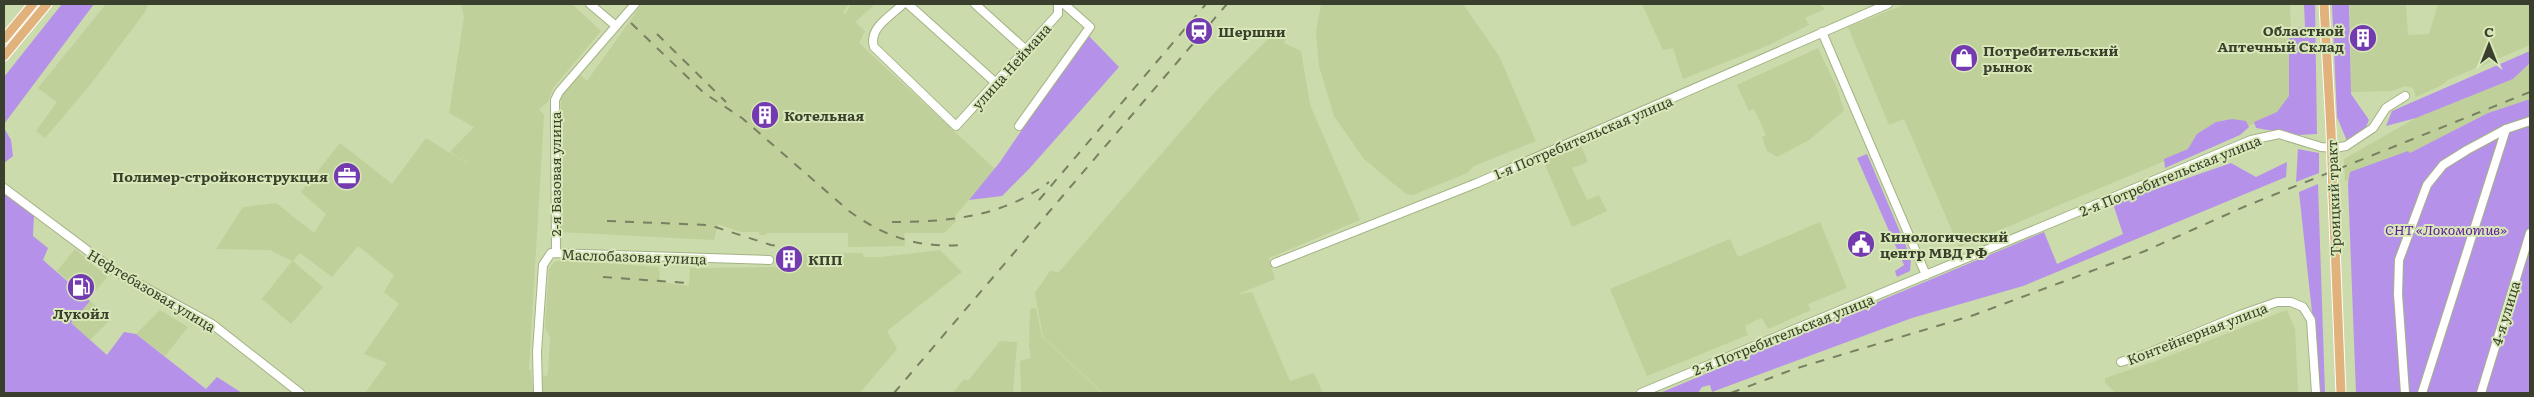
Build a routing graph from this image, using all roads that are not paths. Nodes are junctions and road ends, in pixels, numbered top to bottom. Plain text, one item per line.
1 (33, 4) edge
2 (47, 4) edge
3 (590, 4) edge
4 (635, 4) edge
5 (903, 4) edge
6 (908, 4) edge
7 (975, 4) edge
8 (1064, 4) edge
9 (1888, 4) edge
10 (2324, 4) edge
11 (616, 26) junction
12 (1822, 32) junction
13 (4, 39) edge
14 (1026, 50) junction
15 (4, 56) edge
16 (996, 83) junction
17 (2405, 96) dead end
18 (2530, 121) edge
19 (1019, 126) dead end
20 (2506, 129) junction
21 (4, 188) edge
22 (2530, 233) edge
23 (556, 252) junction
24 (769, 260) dead end
25 (1275, 263) dead end
26 (1926, 275) junction
27 (2121, 362) dead end
28 (300, 393) edge
29 (538, 393) edge
30 (1641, 393) edge
31 (2316, 393) edge
32 (2341, 393) edge
33 (2404, 393) edge
34 (2422, 393) edge
35 (2480, 393) edge

1 - 13 main road
2 - 15 main road
3 - 11 street
4 - 11 street, 2-я Базовая улица
5 - 16 street, улица Неймана
6 - 16 street
7 - 14 street
8 - 14 street, улица Неймана
8 - 19 street
9 - 12 street, 1-я Потребительская улица
10 - 32 main road, Троицкий тракт, bridge
11 - 23 street, 2-я Базовая улица
12 - 25 street, 1-я Потребительская улица
12 - 26 street
14 - 16 street, улица Неймана
17 - 26 street, 2-я Потребительская улица
18 - 20 street
20 - 33 street
20 - 34 street
21 - 28 street, Нефтебазовая улица
22 - 35 street, 4-я улица
23 - 24 street, Маслобазовая улица
23 - 29 street, Маслобазовая улица
26 - 30 street, 2-я Потребительская улица
27 - 31 street, Контейнерная улица

